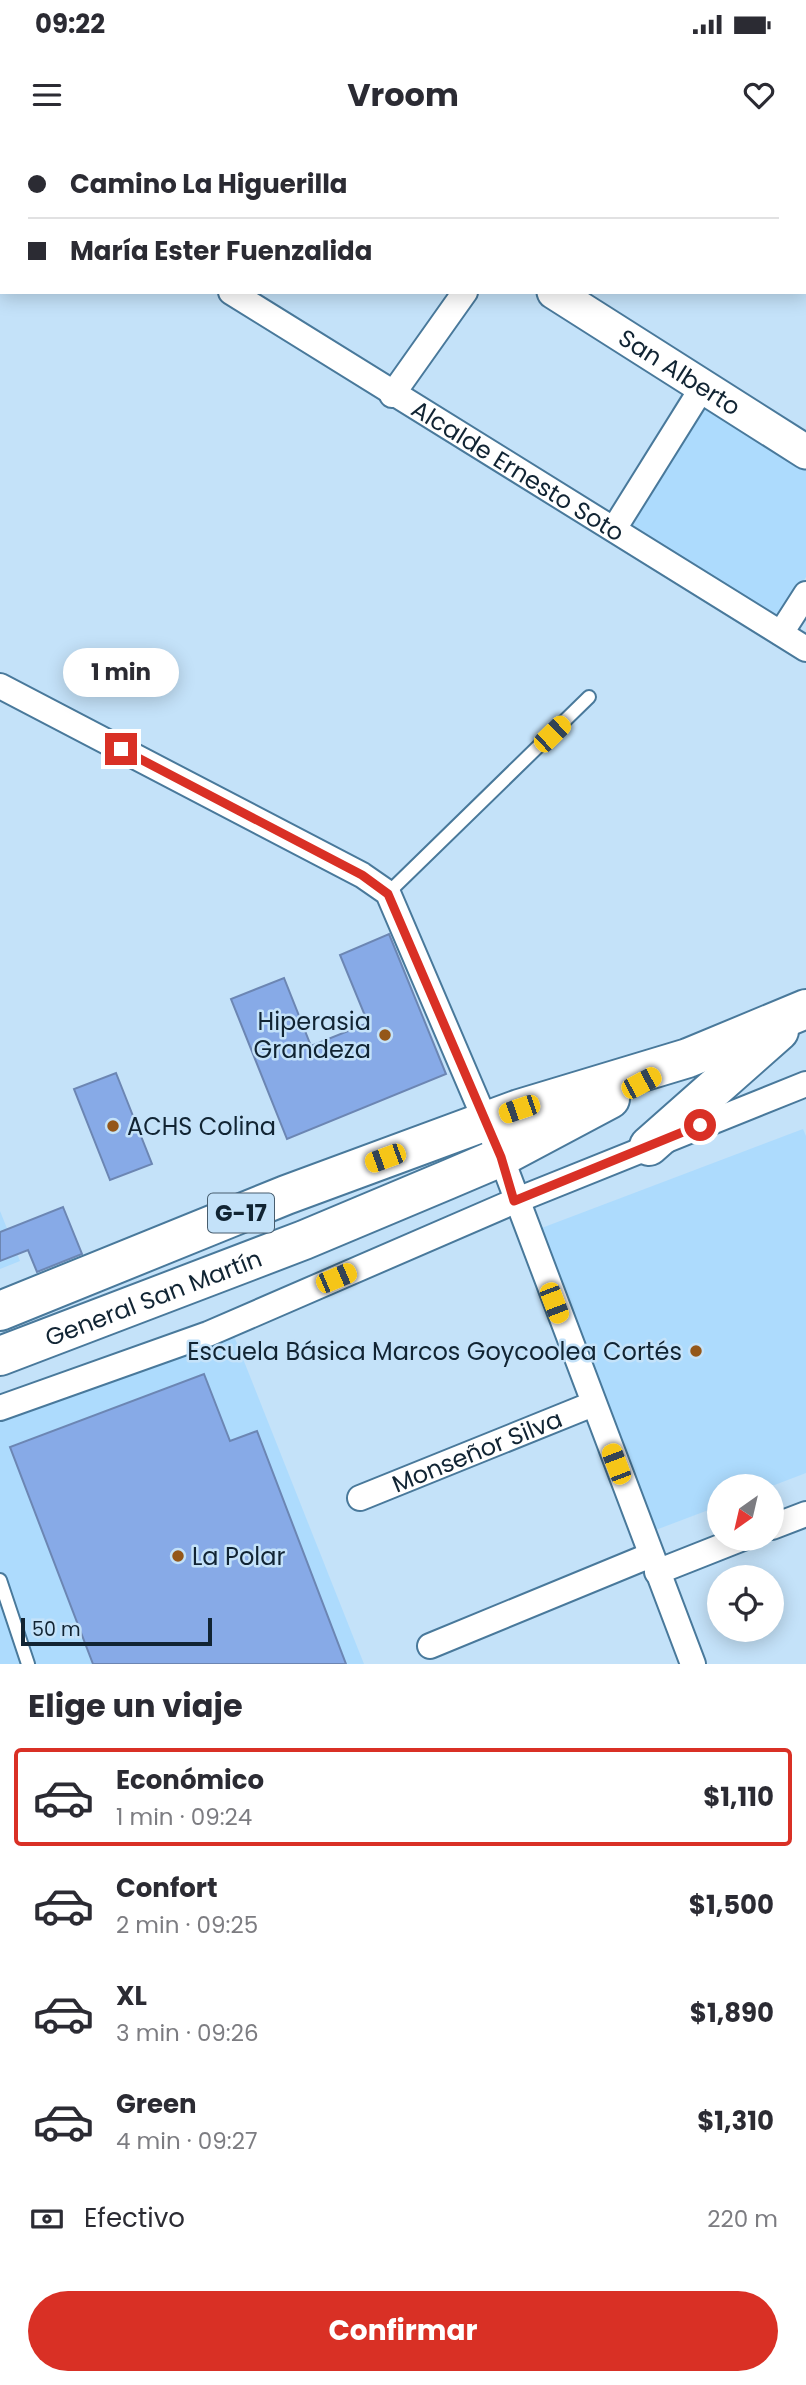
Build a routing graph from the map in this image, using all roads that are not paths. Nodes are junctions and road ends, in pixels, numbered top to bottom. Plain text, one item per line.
1 (234, 294) edge
2 (464, 294) edge
3 (557, 294) edge
4 (702, 388) junction
5 (393, 395) junction
6 (806, 452) edge
7 (614, 529) junction
8 (806, 594) edge
9 (781, 633) junction
10 (806, 649) edge
11 (0, 686) edge
12 (589, 697) dead end
13 (388, 894) junction
14 (804, 1010) edge
15 (688, 1058) junction
16 (805, 1087) edge
17 (484, 1121) junction
18 (649, 1146) junction
19 (501, 1157) junction
20 (514, 1201) junction
21 (0, 1311) edge
22 (0, 1356) edge
23 (593, 1404) junction
24 (0, 1408) edge
25 (360, 1498) dead end
26 (806, 1514) edge
27 (784, 1522) edge
28 (707, 1549) edge
29 (654, 1564) junction
30 (0, 1580) edge
31 (430, 1646) dead end
32 (28, 1664) edge
33 (693, 1664) edge

1 - 5 street, Alcalde Ernesto Soto
2 - 5 street
3 - 4 street, San Alberto
4 - 6 street, San Alberto
4 - 7 street
5 - 7 street, Alcalde Ernesto Soto
7 - 9 street, Alcalde Ernesto Soto
8 - 9 street
9 - 10 street, Alcalde Ernesto Soto
11 - 13 street
12 - 13 lane
13 - 17 street
14 - 15 main road, General San Martín / G-17
14 - 18 main road
15 - 17 main road, General San Martín / G-17
15 - 19 main road, General San Martín / G-17
16 - 18 street
17 - 19 street
17 - 21 main road, General San Martín / G-17
18 - 20 street
19 - 20 street
19 - 22 main road, General San Martín / G-17
20 - 23 street
20 - 24 street
23 - 25 street, Monseñor Silva
23 - 29 street
26 - 27 street
28 - 29 street
29 - 31 street
29 - 33 street
30 - 32 lane

